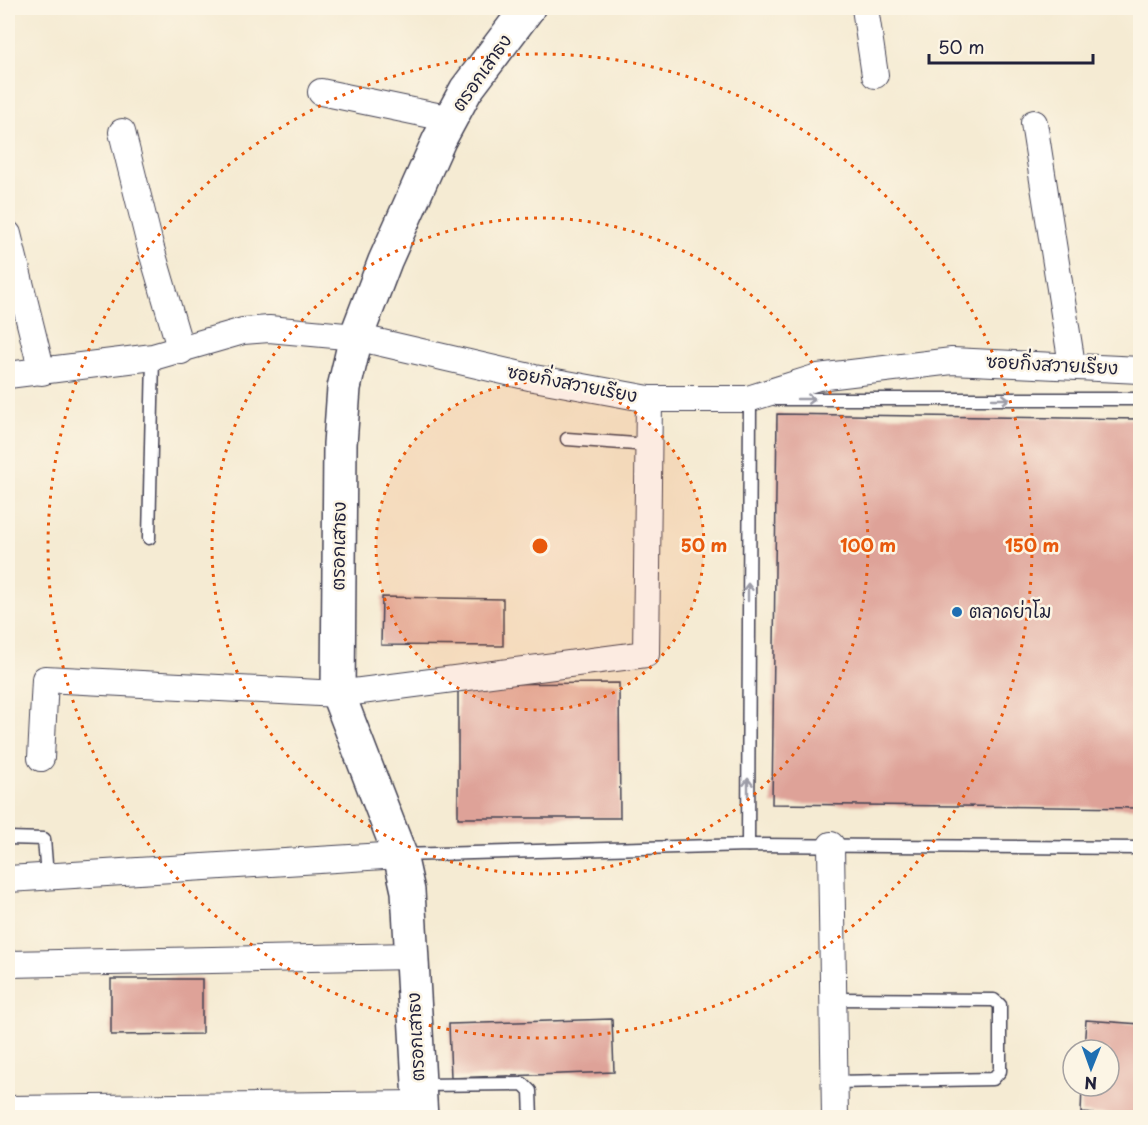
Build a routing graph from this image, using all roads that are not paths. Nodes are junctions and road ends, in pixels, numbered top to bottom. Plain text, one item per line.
1 (528, 8) edge
2 (865, 8) edge
3 (875, 75) dead end
4 (321, 92) dead end
5 (451, 118) junction
6 (1034, 123) dead end
7 (122, 132) dead end
8 (8, 234) edge
9 (356, 337) junction
10 (181, 351) junction
11 (153, 357) junction
12 (1072, 365) junction
13 (1140, 370) edge
14 (42, 372) junction
15 (8, 375) edge
16 (649, 399) junction
17 (748, 399) junction
18 (1140, 399) edge
19 (567, 439) dead end
20 (649, 445) junction
21 (149, 538) dead end
22 (338, 694) junction
23 (41, 758) dead end
24 (8, 838) edge
25 (748, 845) junction
26 (831, 845) junction
27 (1140, 848) edge
28 (400, 855) junction
29 (47, 876) junction
30 (8, 879) edge
31 (412, 956) junction
32 (8, 964) edge
33 (834, 999) junction
34 (835, 1082) junction
35 (420, 1102) edge
36 (8, 1109) edge
37 (531, 1118) edge
38 (835, 1118) edge

1 - 5 street, ตรอกเสาธง
2 - 3 street
4 - 5 street
5 - 9 street, ตรอกเสาธง
6 - 12 street
7 - 10 street
8 - 14 street
9 - 10 street, ซอยกิ่งสวายเรียง
9 - 16 street, ซอยกิ่งสวายเรียง
9 - 22 street, ตรอกเสาธง
10 - 11 street, ซอยกิ่งสวายเรียง
11 - 14 street, ซอยกิ่งสวายเรียง
11 - 21 lane
12 - 13 street, ซอยกิ่งสวายเรียง
12 - 17 street, ซอยกิ่งสวายเรียง
14 - 15 street, ซอยกิ่งสวายเรียง
16 - 17 street, ซอยกิ่งสวายเรียง
16 - 20 street
17 -> 18 lane
25 -> 17 lane
19 - 20 lane
20 - 22 street
22 - 23 street
22 - 28 street, ตรอกเสาธง
24 - 29 lane
25 - 26 lane
25 - 28 lane
26 - 27 lane
26 - 33 street
28 - 29 street
28 - 31 street, ตรอกเสาธง
29 - 30 street
31 - 32 street
31 - 35 street, ตรอกเสาธง
33 - 34 street
33 - 34 lane
34 - 38 street
35 - 36 street
35 - 37 lane

